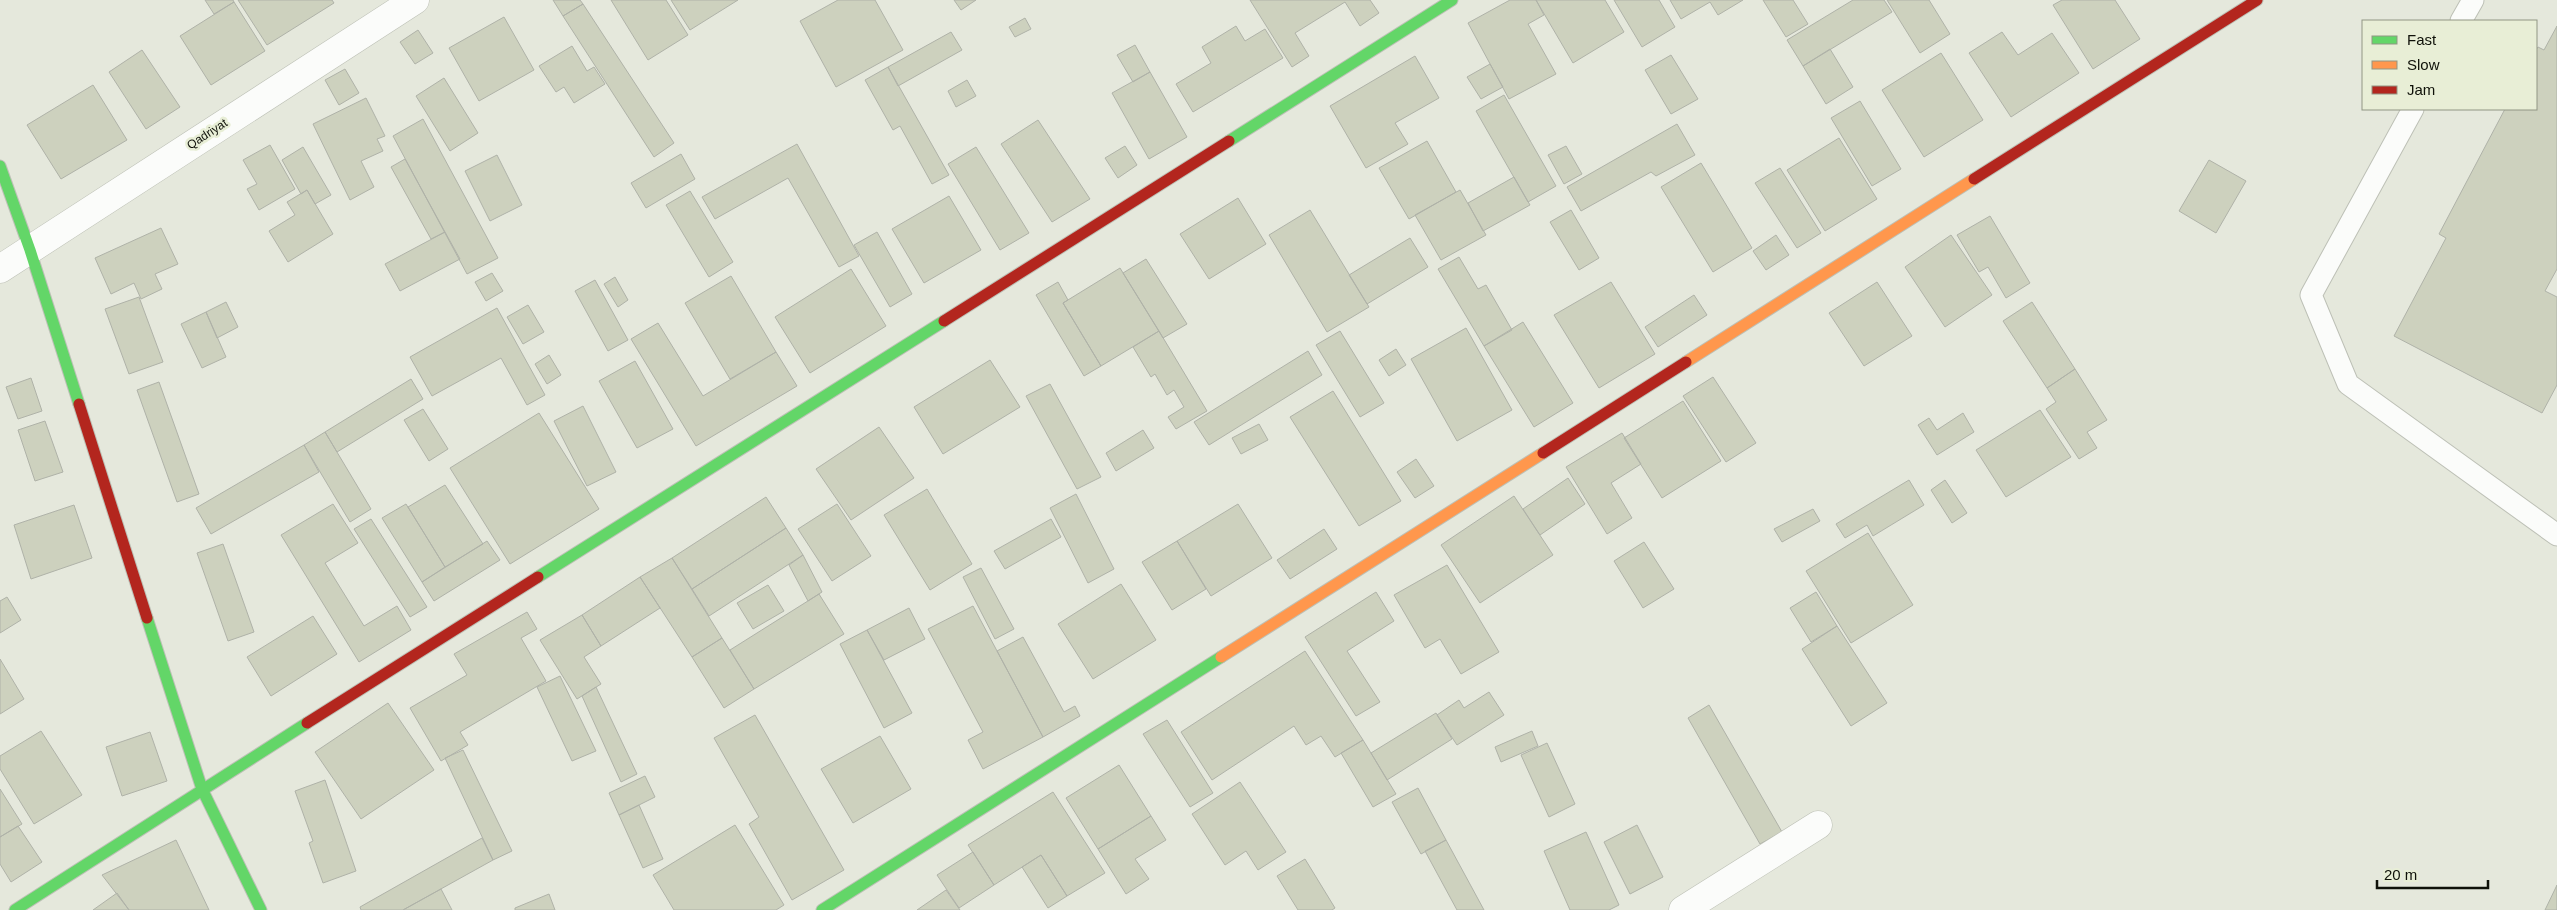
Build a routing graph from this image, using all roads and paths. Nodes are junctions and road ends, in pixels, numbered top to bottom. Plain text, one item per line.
1 (414, 0) edge
2 (1452, 0) edge
3 (2257, 0) edge
4 (2473, 0) edge
5 (2462, 20) edge
6 (2412, 110) edge
7 (0, 166) edge
8 (30, 250) junction
9 (0, 269) edge
10 (2557, 535) edge
11 (202, 789) junction
12 (1818, 825) dead end
13 (15, 910) edge
14 (261, 910) edge
15 (822, 910) edge
16 (1683, 910) edge

1 - 8 street, Qadriyat
2 - 11 street
3 - 15 street
4 - 5 lane
6 - 10 lane
7 - 8 street
8 - 9 street, Qadriyat
8 - 11 street
11 - 13 street
11 - 14 street
12 - 16 street

